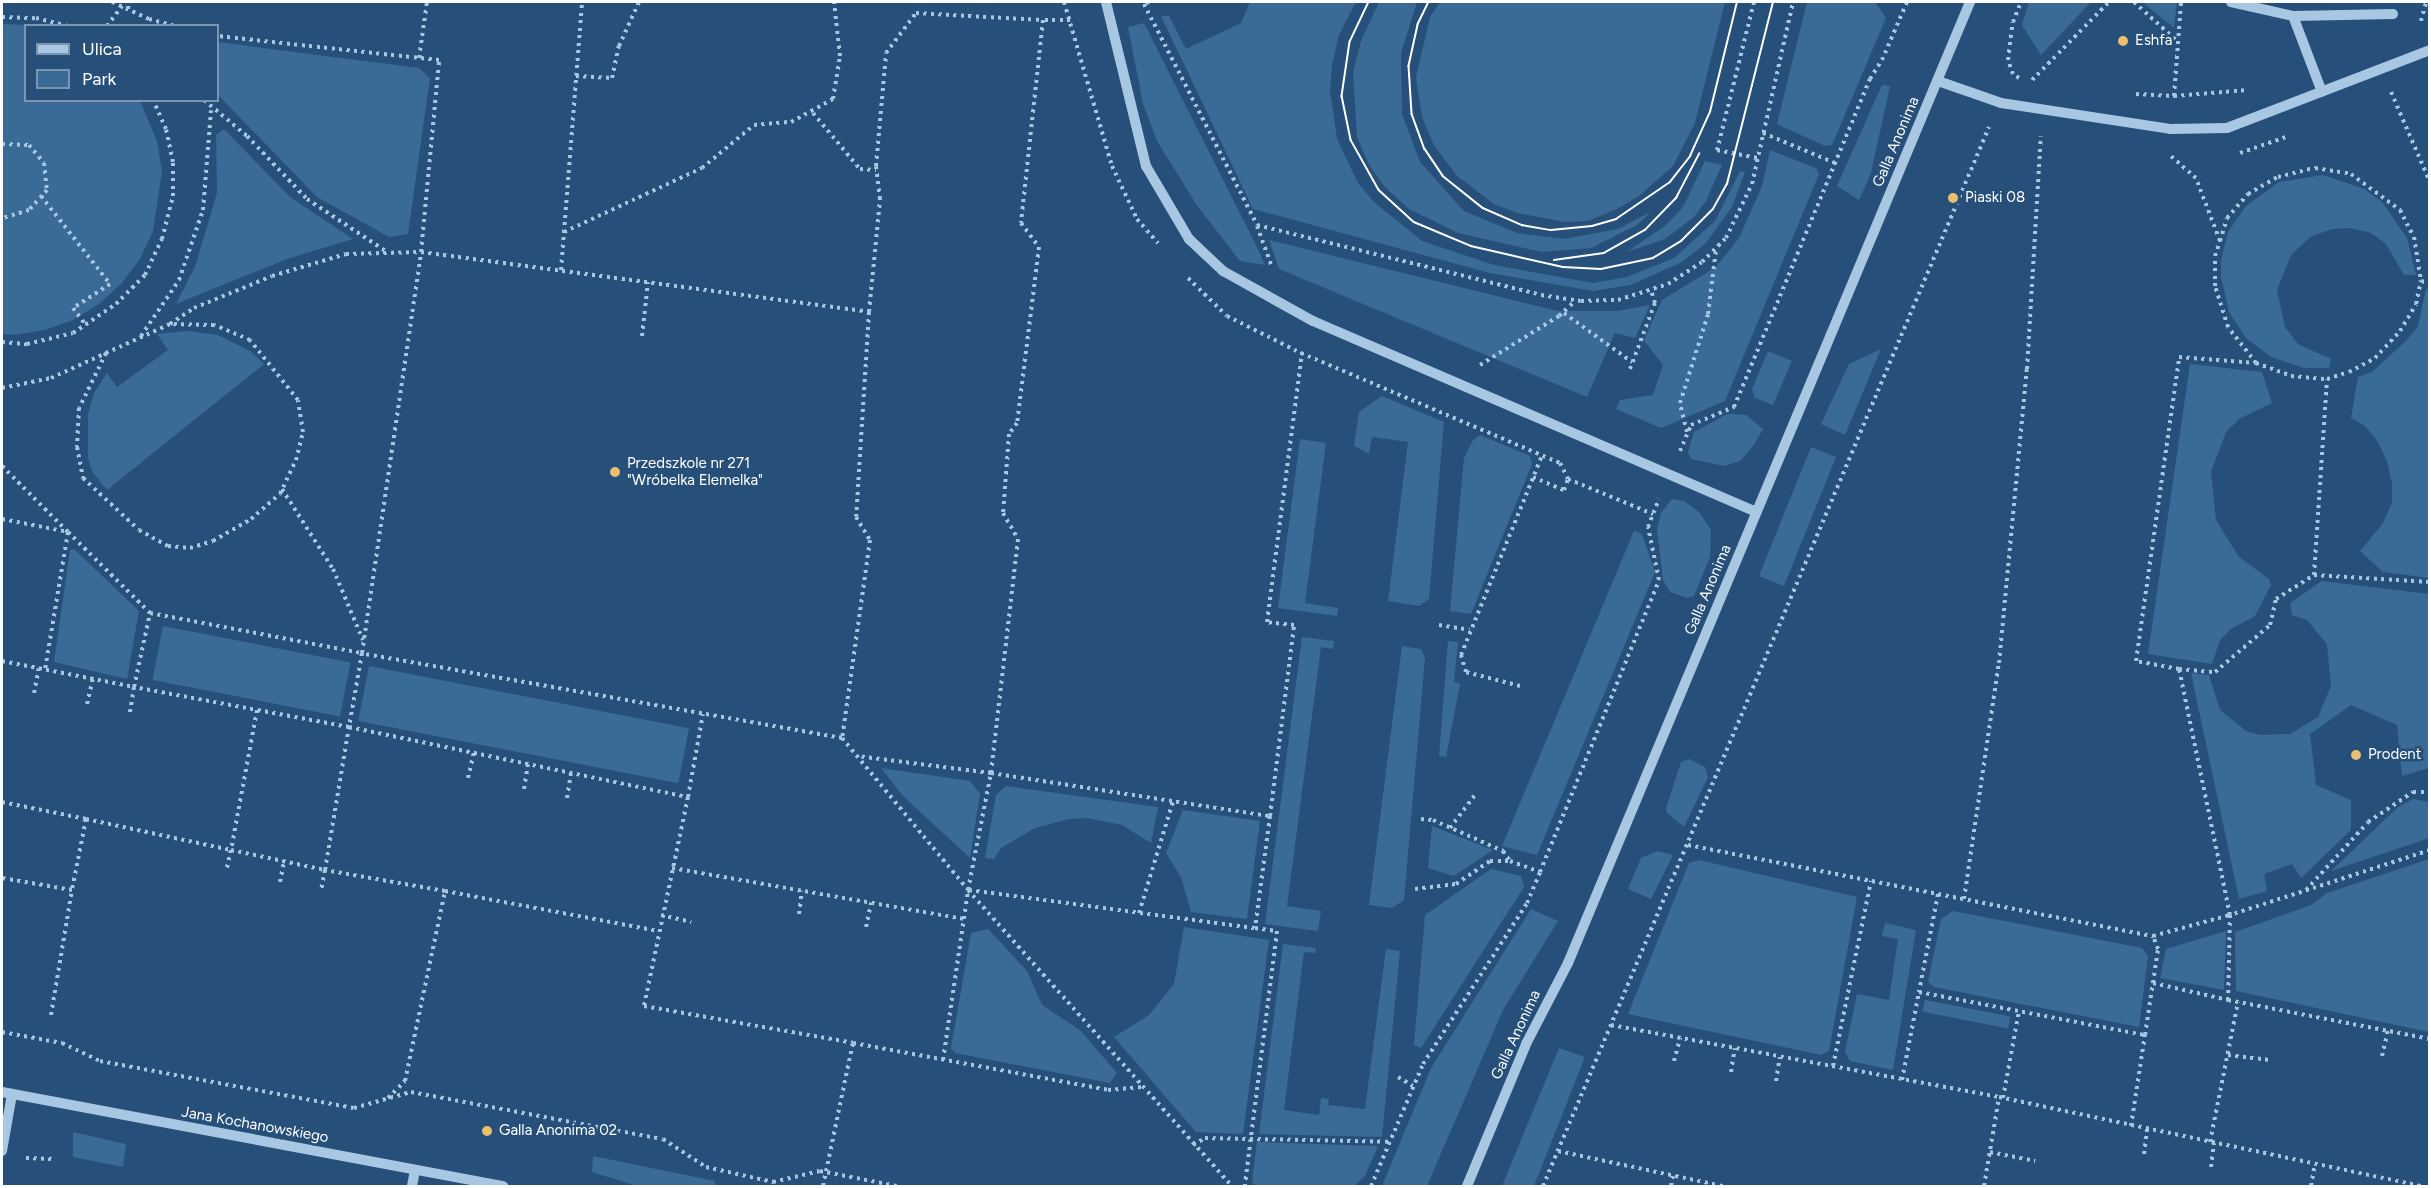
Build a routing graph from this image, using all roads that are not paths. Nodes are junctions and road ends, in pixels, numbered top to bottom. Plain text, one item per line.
1 (1106, 2) edge
2 (1970, 2) edge
3 (2231, 2) edge
4 (2393, 14) dead end
5 (2293, 16) junction
6 (2430, 50) edge
7 (1938, 81) junction
8 (2322, 92) junction
9 (1757, 512) junction
10 (7, 1093) edge
11 (2, 1151) edge
12 (415, 1170) junction
13 (412, 1186) edge
14 (503, 1186) edge
15 (1467, 1186) edge

1 - 9 street
2 - 7 street, Galla Anonima
3 - 5 street
4 - 5 street
5 - 8 street
6 - 8 street
7 - 8 street
7 - 9 street, Galla Anonima
9 - 15 street, Galla Anonima
10 - 11 street
10 - 12 street, Jana Kochanowskiego
12 - 13 street
12 - 14 street, Jana Kochanowskiego

